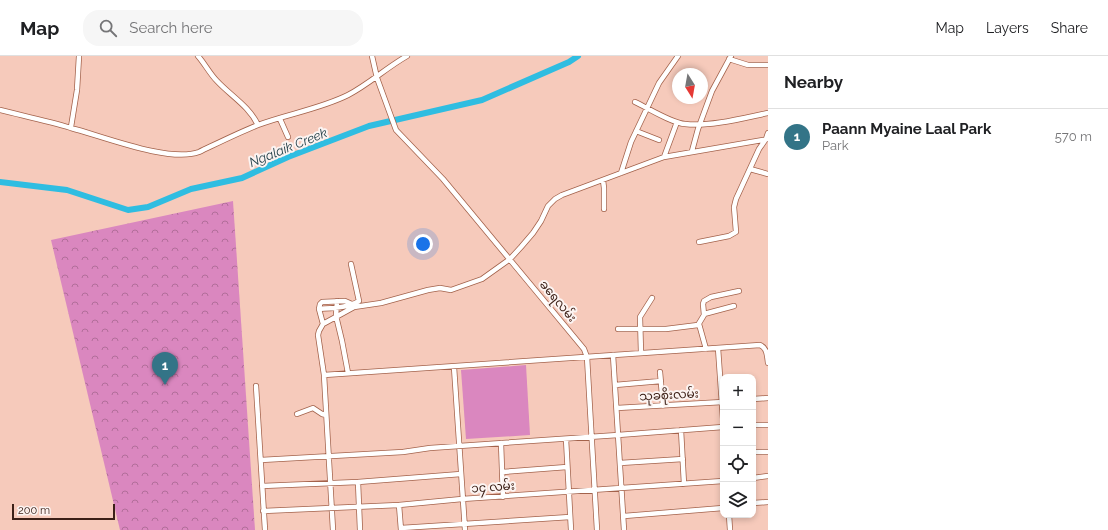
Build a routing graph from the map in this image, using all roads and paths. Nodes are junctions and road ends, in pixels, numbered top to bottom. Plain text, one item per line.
1 (79, 56) edge
2 (198, 56) edge
3 (372, 56) edge
4 (407, 56) edge
5 (678, 56) edge
6 (730, 58) edge
7 (768, 65) edge
8 (377, 78) junction
9 (635, 102) dead end
10 (648, 108) junction
11 (0, 110) edge
12 (768, 113) edge
13 (280, 118) junction
14 (677, 122) junction
15 (701, 124) junction
16 (258, 125) junction
17 (71, 127) junction
18 (636, 131) junction
19 (768, 132) edge
20 (288, 137) dead end
21 (767, 139) edge
22 (659, 140) dead end
23 (692, 151) junction
24 (664, 157) junction
25 (750, 169) junction
26 (621, 174) junction
27 (768, 174) edge
28 (603, 180) junction
29 (604, 209) dead end
30 (699, 242) dead end
31 (510, 259) junction
32 (351, 264) dead end
33 (739, 291) dead end
34 (652, 298) dead end
35 (337, 301) junction
36 (354, 306) junction
37 (734, 306) dead end
38 (335, 308) junction
39 (320, 309) junction
40 (704, 314) junction
41 (336, 316) junction
42 (323, 324) junction
43 (699, 324) junction
44 (640, 329) junction
45 (618, 330) dead end
46 (718, 348) junction
47 (706, 349) junction
48 (641, 353) junction
49 (613, 355) junction
50 (587, 357) junction
51 (768, 363) edge
52 (454, 367) junction
53 (660, 372) dead end
54 (348, 373) junction
55 (324, 375) junction
56 (720, 375) edge
57 (660, 381) junction
58 (615, 385) junction
59 (256, 386) dead end
60 (768, 398) edge
61 (756, 399) edge
62 (720, 402) edge
63 (663, 406) junction
64 (617, 408) junction
65 (297, 414) dead end
66 (326, 414) junction
67 (756, 425) edge
68 (768, 425) edge
69 (720, 427) edge
70 (681, 430) junction
71 (618, 435) junction
72 (592, 437) junction
73 (566, 439) junction
74 (501, 443) junction
75 (459, 446) junction
76 (756, 452) edge
77 (768, 452) edge
78 (329, 456) junction
79 (683, 459) junction
80 (261, 460) junction
81 (620, 463) junction
82 (567, 467) junction
83 (502, 472) junction
84 (461, 474) junction
85 (768, 476) edge
86 (756, 478) edge
87 (720, 481) edge
88 (358, 482) junction
89 (331, 483) junction
90 (684, 484) junction
91 (262, 486) junction
92 (622, 489) junction
93 (595, 490) junction
94 (569, 492) junction
95 (503, 497) junction
96 (462, 499) junction
97 (756, 502) edge
98 (768, 502) edge
99 (399, 505) junction
100 (359, 507) junction
101 (332, 508) junction
102 (720, 508) edge
103 (263, 511) junction
104 (624, 516) junction
105 (570, 517) junction
106 (729, 518) edge
107 (464, 524) junction
108 (401, 529) edge
109 (265, 530) edge
110 (333, 530) edge
111 (360, 530) edge
112 (465, 530) edge
113 (571, 530) edge
114 (597, 530) edge
115 (624, 530) edge
116 (730, 530) edge

1 - 17 street
2 - 16 street
3 - 8 street
4 - 8 street
5 - 10 street
6 - 7 street
6 - 15 street
8 - 13 street
8 - 31 street, ခရေလမ်း
9 - 10 street
10 - 14 street
10 - 18 street
11 - 17 street
12 - 15 street
13 - 16 street
13 - 20 street
14 - 15 street
14 - 24 street
15 - 23 street
16 - 17 street
18 - 22 street
18 - 26 street
19 - 21 street
21 - 23 street
21 - 25 street
23 - 24 street
24 - 26 street
25 - 27 street
25 - 30 street
26 - 28 street
28 - 29 street
28 - 31 street
31 - 36 street
31 - 50 street, ခရေလမ်း
32 - 36 street
33 - 40 street
34 - 44 street
35 - 36 street
35 - 38 street
35 - 39 street
36 - 38 street
36 - 41 street
37 - 40 street
38 - 39 street
38 - 41 street
39 - 42 street
40 - 43 street
41 - 42 street
41 - 54 street
42 - 55 street
43 - 44 street
43 - 47 street
44 - 45 street
44 - 48 street
46 - 47 street
46 - 51 street
46 - 56 street
47 - 48 street
48 - 49 street
49 - 50 street
49 - 58 street
50 - 52 street
50 - 72 street, ခရေလမ်း
52 - 54 street
52 - 75 street
53 - 57 street
54 - 55 street
55 - 66 street
57 - 58 street
57 - 63 street
58 - 64 street
59 - 80 street
60 - 61 street
62 - 63 street, သုခစိုးလမ်း
63 - 64 street, သုခစိုးလမ်း
64 - 71 street
65 - 66 street
66 - 78 street
67 - 68 street
69 - 70 street
70 - 71 street
70 - 79 street
71 - 72 street
71 - 81 street
72 - 73 street
72 - 93 street, ခရေလမ်း
73 - 74 street
73 - 82 street
74 - 75 street
74 - 83 street
75 - 78 street
75 - 84 street
76 - 77 street
78 - 80 street
78 - 89 street
79 - 81 street
79 - 90 street
80 - 91 street
81 - 92 street
82 - 83 street
82 - 94 street
83 - 95 street
84 - 88 street
84 - 96 street
85 - 86 street
87 - 90 street, ၁၄ လမ်း
88 - 89 street
88 - 100 street
89 - 91 street
89 - 101 street
90 - 92 street, ၁၄ လမ်း
91 - 103 street
92 - 93 street, ၁၄ လမ်း
92 - 104 street
93 - 94 street, ၁၄ လမ်း
93 - 114 street, ခရေလမ်း
94 - 95 street, ၁၄ လမ်း
94 - 105 street
95 - 96 street, ၁၄ လမ်း
96 - 99 street, ၁၄ လမ်း
96 - 107 street
97 - 98 street
99 - 100 street, ၁၄ လမ်း
99 - 108 street
100 - 101 street, ၁၄ လမ်း
100 - 111 street
101 - 103 street, ၁၄ လမ်း
101 - 110 street
102 - 104 street
103 - 109 street
104 - 115 street
105 - 107 street
105 - 113 street
106 - 116 street
107 - 108 street
107 - 112 street

